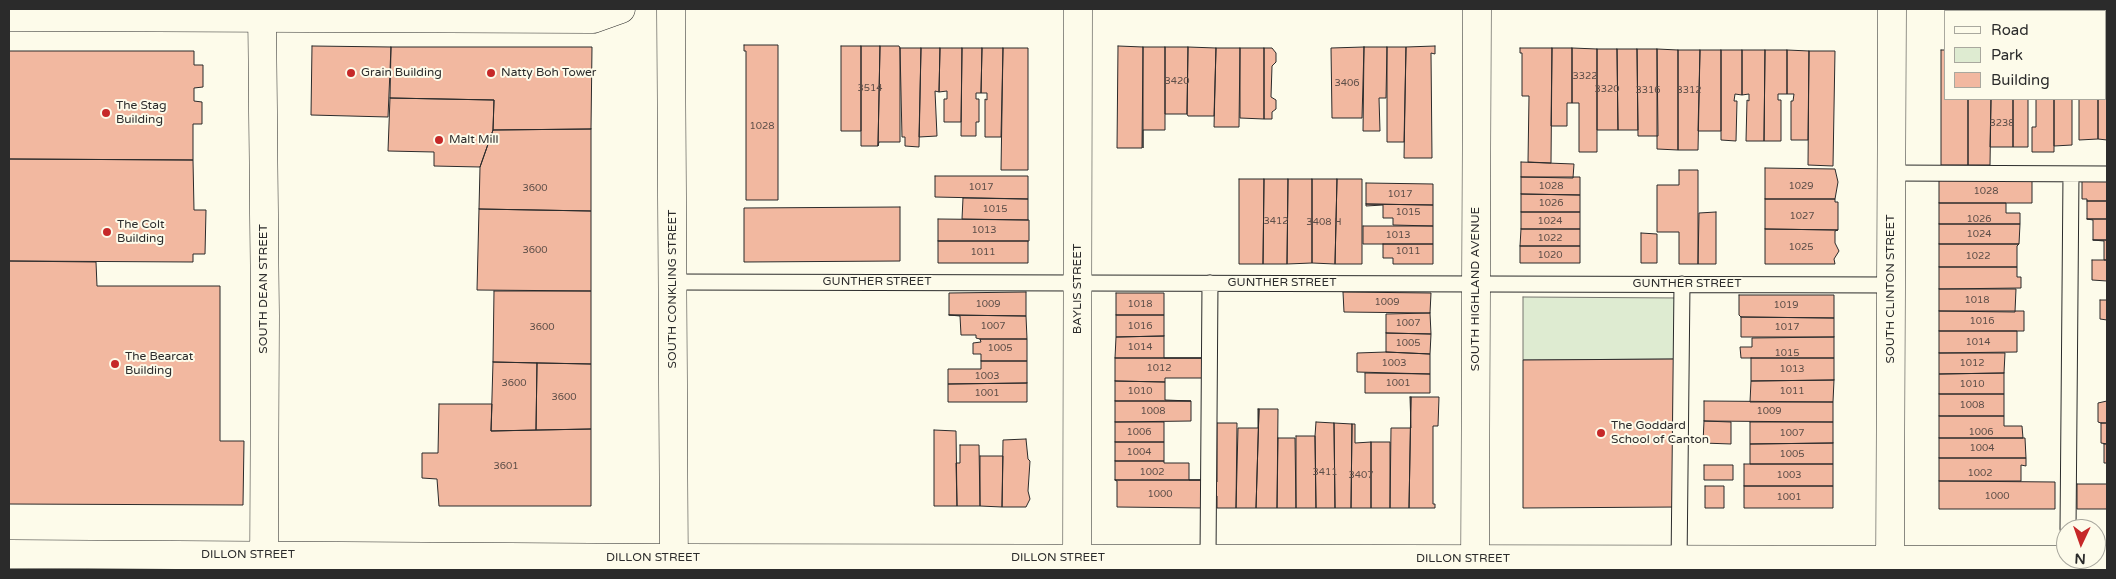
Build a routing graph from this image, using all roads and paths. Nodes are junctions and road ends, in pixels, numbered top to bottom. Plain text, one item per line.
1 (621, 9) edge
2 (670, 9) edge
3 (1078, 9) edge
4 (1477, 9) edge
5 (1892, 9) edge
6 (262, 13) edge
7 (9, 17) edge
8 (1891, 173) junction
9 (2071, 174) junction
10 (2107, 174) edge
11 (673, 282) junction
12 (1078, 283) junction
13 (1210, 283) junction
14 (1476, 284) junction
15 (1682, 284) junction
16 (1891, 285) junction
17 (2068, 519) edge
18 (9, 554) edge
19 (1208, 558) junction
20 (2056, 559) edge
21 (49, 562) edge
22 (104, 562) edge
23 (264, 562) edge
24 (674, 564) edge
25 (907, 564) edge
26 (1077, 564) edge
27 (1476, 564) edge
28 (1679, 564) edge
29 (1890, 565) edge

1 - 6 street
2 - 11 street, SOUTH CONKLING STREET
3 - 12 street, BAYLIS STREET
4 - 14 street, SOUTH HIGHLAND AVENUE
5 - 8 street, SOUTH CLINTON STREET
6 - 7 street
6 - 23 street, SOUTH DEAN STREET
8 - 9 lane
8 - 16 street, SOUTH CLINTON STREET
9 - 10 lane
9 - 17 lane
11 - 12 lane, GUNTHER STREET
11 - 24 street, SOUTH CONKLING STREET
12 - 13 lane, GUNTHER STREET
12 - 26 street, BAYLIS STREET
13 - 14 lane, GUNTHER STREET
13 - 19 lane
14 - 15 lane, GUNTHER STREET
14 - 27 street, SOUTH HIGHLAND AVENUE
15 - 16 lane, GUNTHER STREET
15 - 28 lane
16 - 29 street, SOUTH CLINTON STREET
18 - 21 street, DILLON STREET
19 - 26 street, DILLON STREET
19 - 27 street, DILLON STREET
20 - 29 street, DILLON STREET
21 - 22 street, DILLON STREET
22 - 23 street, DILLON STREET
23 - 24 street, DILLON STREET
24 - 25 street, DILLON STREET
25 - 26 street, DILLON STREET
27 - 28 street, DILLON STREET
28 - 29 street, DILLON STREET

